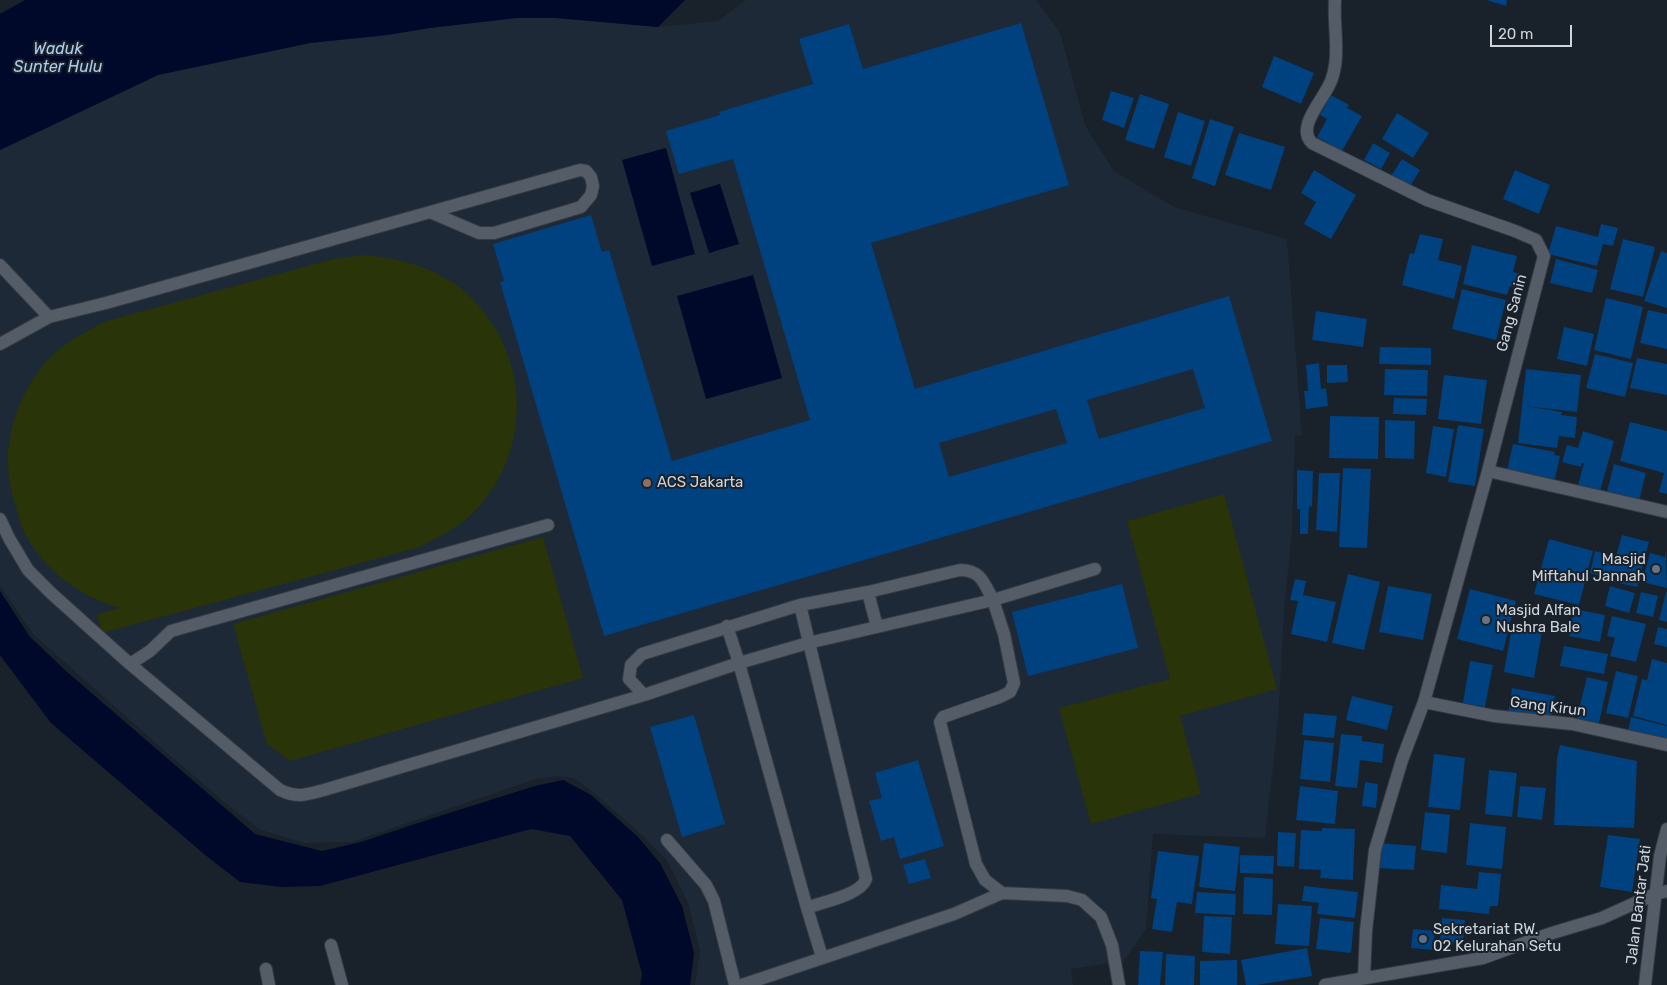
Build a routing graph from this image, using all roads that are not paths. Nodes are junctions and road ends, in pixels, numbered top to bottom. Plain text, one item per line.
1 (1335, 0) edge
2 (430, 212) junction
3 (0, 265) edge
4 (49, 317) junction
5 (0, 344) edge
6 (1488, 472) junction
7 (1667, 512) edge
8 (0, 519) edge
9 (548, 525) dead end
10 (1095, 570) dead end
11 (868, 592) junction
12 (993, 600) junction
13 (800, 605) junction
14 (727, 626) junction
15 (877, 627) junction
16 (808, 643) junction
17 (739, 663) junction
18 (130, 664) junction
19 (644, 695) junction
20 (1424, 702) junction
21 (1667, 746) edge
22 (1667, 829) edge
23 (667, 840) dead end
24 (1661, 892) edge
25 (1002, 893) junction
26 (807, 908) junction
27 (331, 944) dead end
28 (822, 957) junction
29 (266, 970) dead end
30 (1364, 978) junction
31 (269, 985) edge
32 (342, 985) edge
33 (735, 985) edge
34 (742, 985) edge
35 (1118, 985) edge
36 (1325, 985) edge
37 (1645, 985) edge

1 - 6 street, Gang Sanin
2 - 2 street
2 - 4 street
3 - 4 street
4 - 5 street
6 - 7 street
6 - 20 street, Gang Sanin
8 - 18 street
9 - 18 street
10 - 12 street
11 - 12 street
11 - 13 street
11 - 15 street
12 - 15 street
12 - 25 street
13 - 14 street
13 - 16 street
14 - 17 street
14 - 19 street
15 - 16 street
16 - 17 street
16 - 26 street
17 - 19 street
17 - 26 street
18 - 19 street
20 - 21 street, Gang Kirun
20 - 30 street, Gang Sanin
22 - 24 street, Jalan Bantar Jati
23 - 33 street
24 - 30 street
24 - 37 street, Jalan Bantar Jati
25 - 28 street
25 - 35 street
26 - 28 street
27 - 32 street
28 - 34 street
29 - 31 street
30 - 36 street

